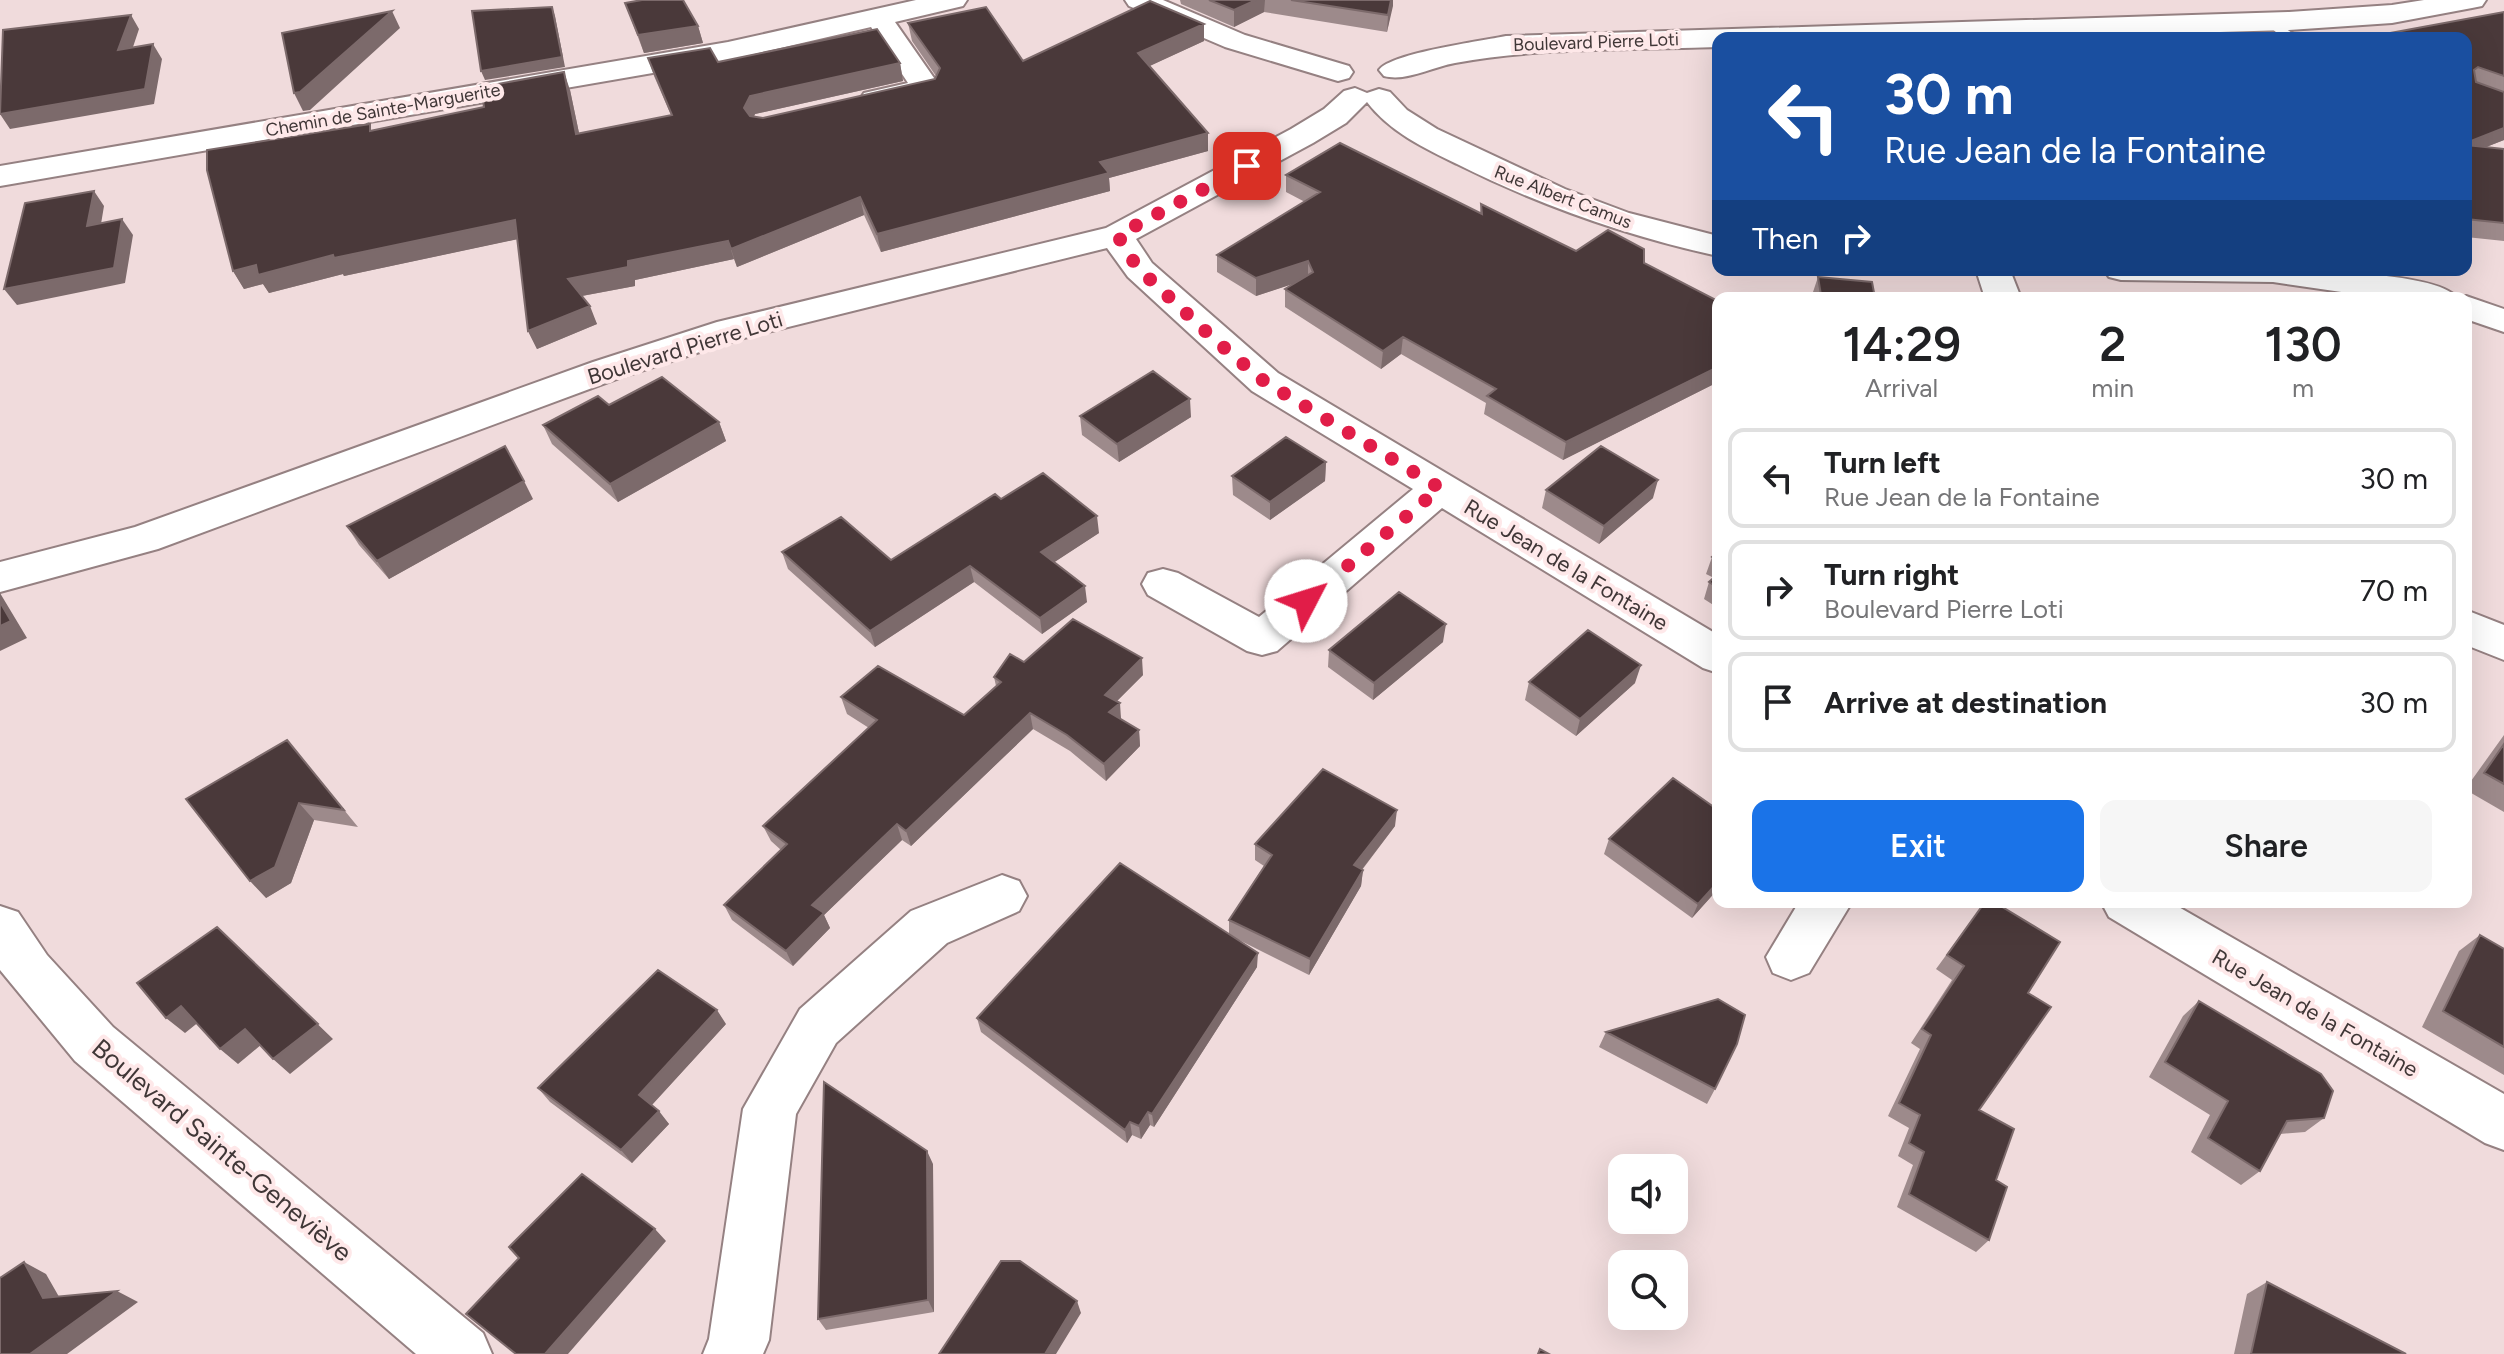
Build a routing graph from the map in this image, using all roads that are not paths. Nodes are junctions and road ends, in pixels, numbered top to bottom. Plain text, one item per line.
1 (953, 0) edge
2 (1139, 0) edge
3 (2472, 0) edge
4 (878, 17) junction
5 (2285, 26) edge
6 (2039, 32) edge
7 (1712, 40) edge
8 (1366, 85) junction
9 (854, 104) edge
10 (0, 176) edge
11 (1118, 235) junction
12 (1712, 245) edge
13 (2302, 276) edge
14 (2417, 292) edge
15 (2472, 309) edge
16 (2504, 321) edge
17 (1440, 488) junction
18 (0, 577) edge
19 (1163, 584) dead end
20 (2472, 629) edge
21 (2504, 644) edge
22 (1712, 652) edge
23 (1002, 896) dead end
24 (1823, 908) edge
25 (2136, 908) edge
26 (0, 928) edge
27 (1791, 957) dead end
28 (2504, 1124) edge
29 (462, 1354) edge
30 (733, 1354) edge

1 - 4 street, Chemin de Sainte-Marguerite
2 - 8 street, Rue Albert Camus
3 - 5 street, Boulevard Pierre Loti
4 - 9 street
4 - 10 street, Chemin de Sainte-Marguerite
5 - 6 street, Boulevard Pierre Loti
7 - 8 street, Boulevard Pierre Loti
8 - 11 street, Boulevard Pierre Loti
8 - 12 street, Rue Albert Camus
11 - 17 street, Rue Jean de la Fontaine
11 - 18 street, Boulevard Pierre Loti
13 - 14 street
15 - 16 street
17 - 19 street
17 - 22 street, Rue Jean de la Fontaine
20 - 21 street
23 - 30 street
24 - 27 street
25 - 28 street, Rue Jean de la Fontaine
26 - 29 street, Boulevard Sainte-Geneviève

